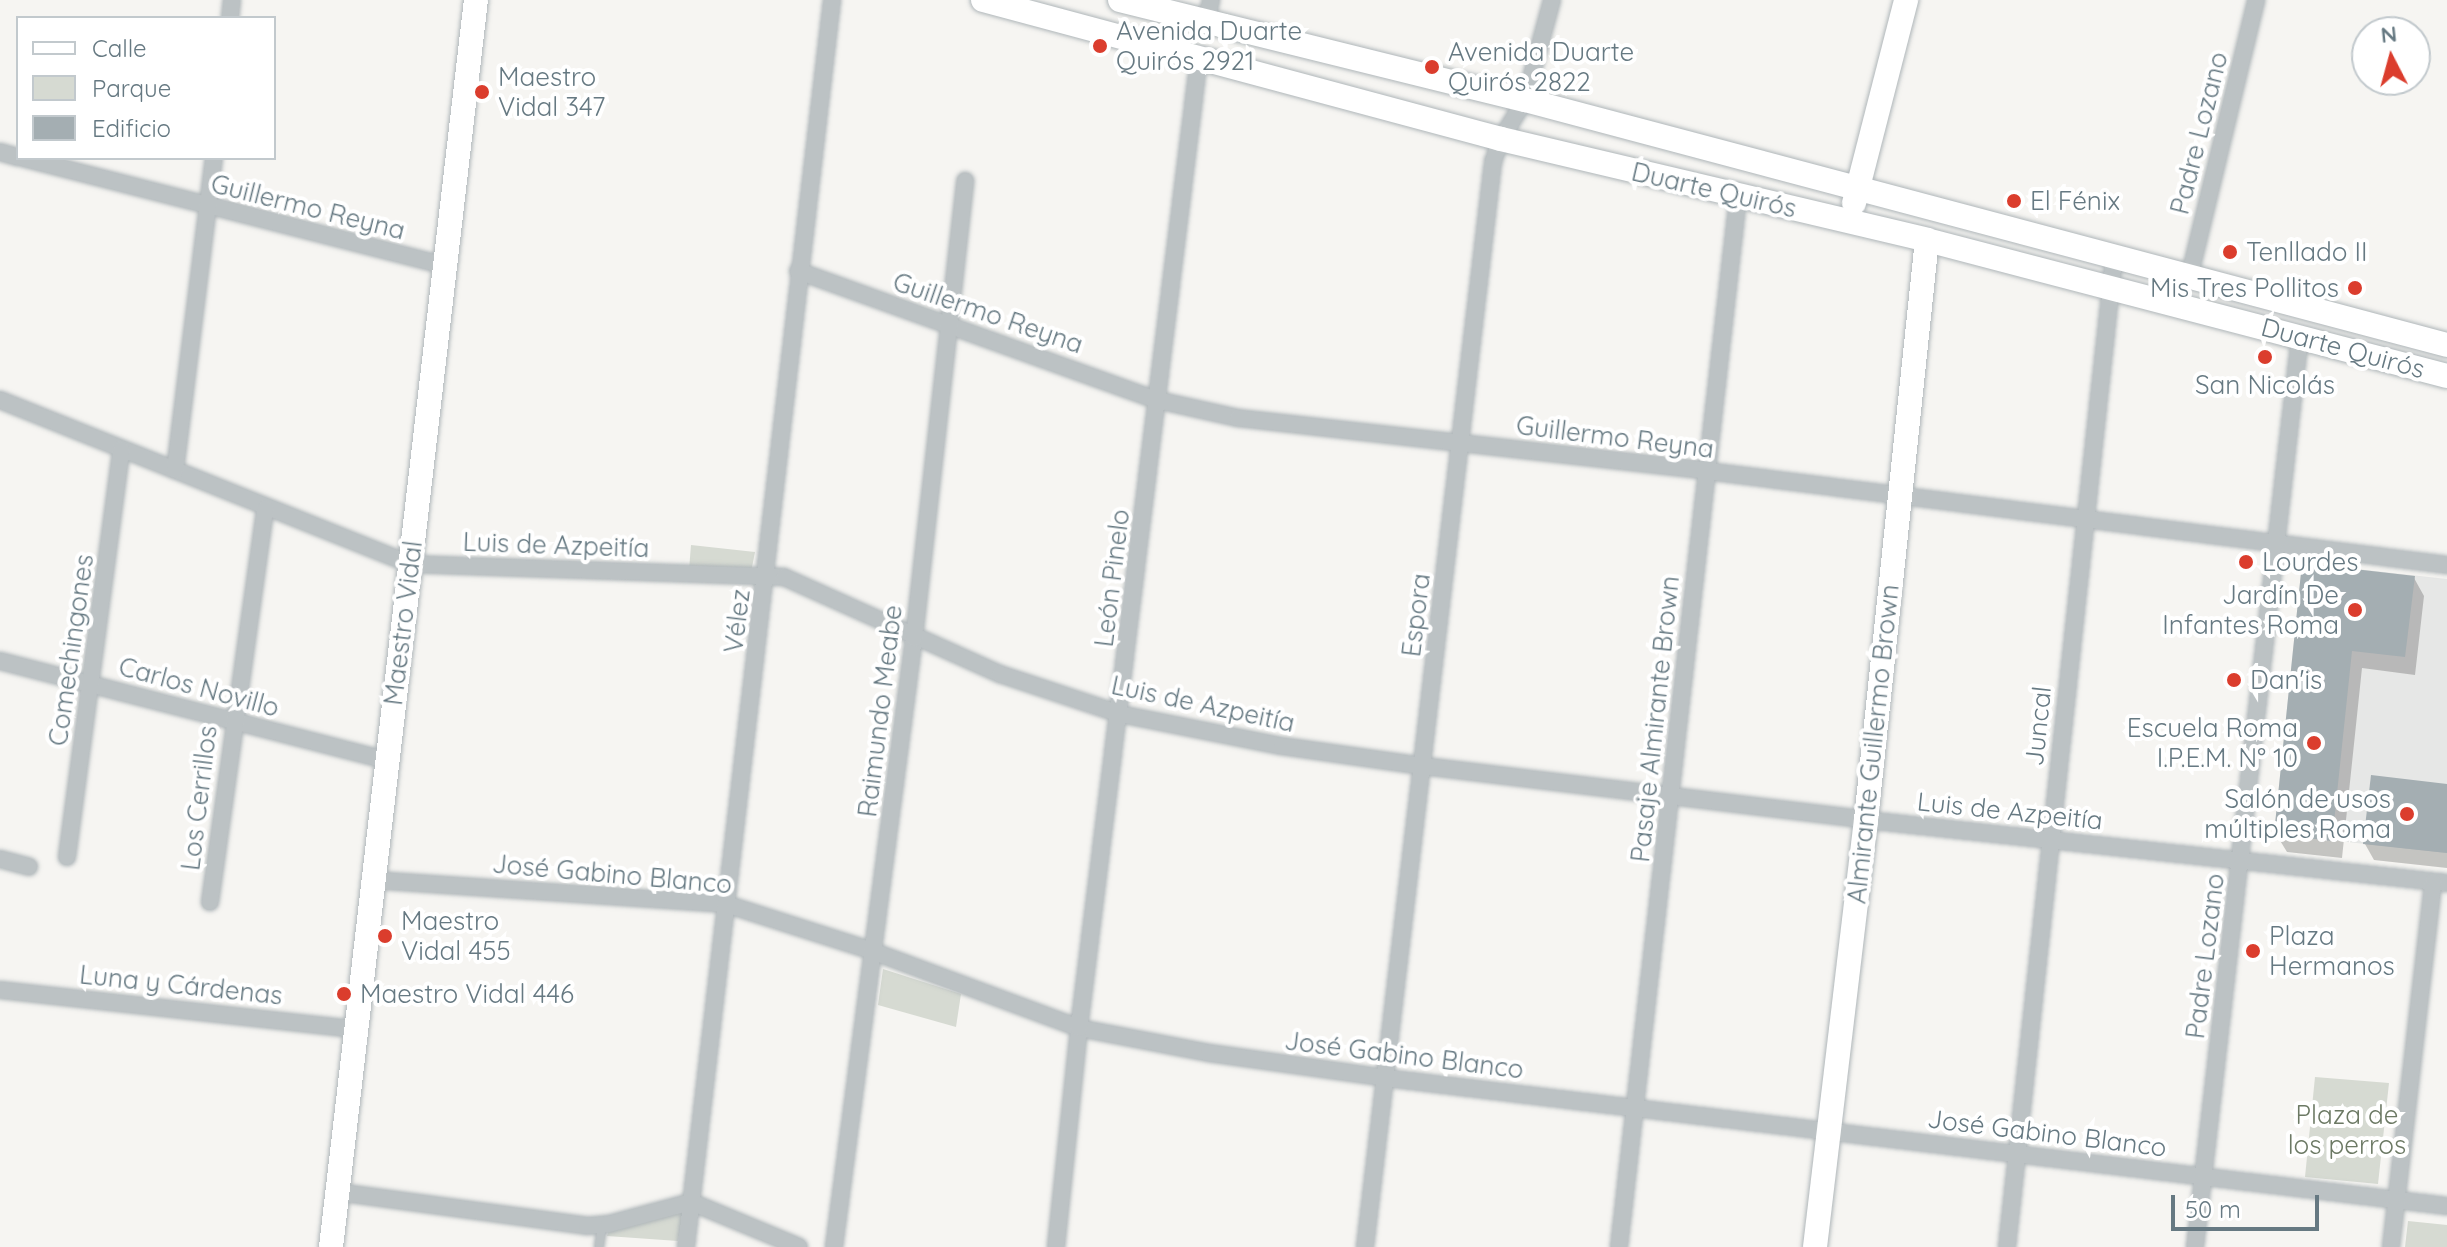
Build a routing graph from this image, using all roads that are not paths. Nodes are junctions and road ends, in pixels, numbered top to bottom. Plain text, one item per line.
1 (476, 0) edge
2 (832, 0) edge
3 (983, 0) edge
4 (1120, 0) edge
5 (1552, 0) edge
6 (1906, 0) edge
7 (2256, 0) edge
8 (1209, 11) edge
9 (1199, 57) junction
10 (1525, 100) junction
11 (1501, 139) junction
12 (31, 160) edge
13 (214, 160) edge
14 (965, 181) dead end
15 (1857, 190) junction
16 (1738, 197) junction
17 (208, 207) junction
18 (1849, 222) junction
19 (1927, 240) junction
20 (2114, 259) junction
21 (443, 265) junction
22 (798, 271) junction
23 (2189, 278) junction
24 (2108, 288) junction
25 (949, 325) junction
26 (2300, 337) junction
27 (2447, 345) edge
28 (2447, 376) edge
29 (0, 400) edge
30 (1157, 400) junction
31 (1461, 443) junction
32 (121, 450) junction
33 (175, 470) junction
34 (1707, 471) junction
35 (1900, 496) junction
36 (265, 509) junction
37 (2086, 519) junction
38 (2278, 543) junction
39 (410, 564) junction
40 (2447, 565) edge
41 (767, 575) junction
42 (914, 638) junction
43 (0, 661) edge
44 (91, 684) junction
45 (1120, 714) junction
46 (233, 721) junction
47 (385, 760) junction
48 (1423, 766) junction
49 (1671, 796) junction
50 (1866, 820) junction
51 (2050, 839) junction
52 (67, 857) dead end
53 (0, 859) edge
54 (2240, 861) junction
55 (29, 867) dead end
56 (373, 880) junction
57 (2440, 882) edge
58 (210, 902) dead end
59 (726, 904) junction
60 (872, 951) junction
61 (0, 990) edge
62 (1079, 1028) junction
63 (356, 1029) junction
64 (1386, 1078) junction
65 (1636, 1108) junction
66 (1829, 1130) junction
67 (2019, 1154) junction
68 (2203, 1178) junction
69 (337, 1192) junction
70 (2396, 1200) junction
71 (691, 1202) junction
72 (2447, 1206) edge
73 (602, 1225) junction
74 (331, 1247) edge
75 (599, 1247) edge
76 (686, 1247) edge
77 (799, 1247) edge
78 (834, 1247) edge
79 (1056, 1247) edge
80 (1365, 1247) edge
81 (1619, 1247) edge
82 (1815, 1247) edge
83 (2007, 1247) edge
84 (2195, 1247) edge
85 (2391, 1247) edge

1 - 21 main road, Maestro Vidal
2 - 22 street, Vélez
3 - 9 main road, Duarte Quirós
4 - 8 main road, Duarte Quirós
5 - 10 street, Espora
6 - 15 main road
7 - 23 street, Padre Lozano
8 - 10 main road, Duarte Quirós
9 - 11 main road, Duarte Quirós
9 - 30 street, León Pinelo
10 - 11 street, Espora
10 - 15 main road, Duarte Quirós
11 - 16 main road, Duarte Quirós
11 - 31 street, Espora
12 - 17 street, Guillermo Reyna
13 - 17 street
14 - 25 street, Raimundo Meabe
15 - 18 main road
15 - 20 main road, Duarte Quirós
16 - 18 main road, Duarte Quirós
16 - 34 street, Pasaje Almirante Brown
17 - 21 street, Guillermo Reyna
17 - 33 street
18 - 19 main road, Duarte Quirós
19 - 24 main road, Duarte Quirós
19 - 35 main road, Almirante Guillermo Brown
20 - 23 main road, Duarte Quirós
20 - 24 street, Juncal
21 - 39 main road, Maestro Vidal
22 - 25 street, Guillermo Reyna
22 - 41 street, Vélez
23 - 27 main road, Duarte Quirós
24 - 26 main road, Duarte Quirós
24 - 37 street, Juncal
25 - 30 street, Guillermo Reyna
25 - 42 street, Raimundo Meabe
26 - 28 main road, Duarte Quirós
26 - 38 street, Padre Lozano
29 - 32 street, Luis de Azpeitía
30 - 31 street, Guillermo Reyna
30 - 45 street, León Pinelo
31 - 34 street, Guillermo Reyna
31 - 48 street, Espora
32 - 33 street, Luis de Azpeitía
32 - 44 street, Comechingones
33 - 36 street, Luis de Azpeitía
34 - 35 street, Guillermo Reyna
34 - 49 street, Pasaje Almirante Brown
35 - 37 street, Guillermo Reyna
35 - 50 main road, Almirante Guillermo Brown
36 - 39 street, Luis de Azpeitía
36 - 46 street, Los Cerrillos
37 - 38 street, Guillermo Reyna
37 - 51 street, Juncal
38 - 40 street, Guillermo Reyna
38 - 54 street, Padre Lozano
39 - 41 street, Luis de Azpeitía
39 - 47 main road, Maestro Vidal
41 - 42 street, Luis de Azpeitía
41 - 59 street, Vélez
42 - 45 street, Luis de Azpeitía
42 - 60 street, Raimundo Meabe
43 - 44 street, Carlos Novillo
44 - 46 street, Carlos Novillo
44 - 52 street, Comechingones
45 - 48 street, Luis de Azpeitía
45 - 62 street, León Pinelo
46 - 47 street, Carlos Novillo
46 - 58 street, Los Cerrillos
47 - 56 main road, Maestro Vidal
48 - 49 street, Luis de Azpeitía
48 - 64 street, Espora
49 - 50 street, Luis de Azpeitía
49 - 65 street, Pasaje Almirante Brown
50 - 51 street, Luis de Azpeitía
50 - 66 main road, Almirante Guillermo Brown
51 - 54 street, Luis de Azpeitía
51 - 67 street, Juncal
53 - 55 street
54 - 57 street, Luis de Azpeitía
54 - 68 street, Padre Lozano
56 - 59 street, José Gabino Blanco
56 - 63 main road, Maestro Vidal
57 - 70 street
59 - 60 street, José Gabino Blanco
59 - 71 street, Vélez
60 - 62 street, José Gabino Blanco
60 - 78 street, Raimundo Meabe
61 - 63 street, Luna y Cárdenas
62 - 64 street, José Gabino Blanco
62 - 79 street, León Pinelo
63 - 69 main road, Maestro Vidal
64 - 65 street, José Gabino Blanco
64 - 80 street, Espora
65 - 66 street, José Gabino Blanco
65 - 81 street, Pasaje Almirante Brown
66 - 67 street, José Gabino Blanco
66 - 82 main road, Almirante Guillermo Brown
67 - 68 street, José Gabino Blanco
67 - 83 street, Juncal
68 - 70 street, José Gabino Blanco
68 - 84 street, Padre Lozano
69 - 73 street
69 - 74 main road, Maestro Vidal
70 - 72 street, José Gabino Blanco
70 - 85 street
71 - 73 street
71 - 76 street, Vélez
71 - 77 street
73 - 75 lane

